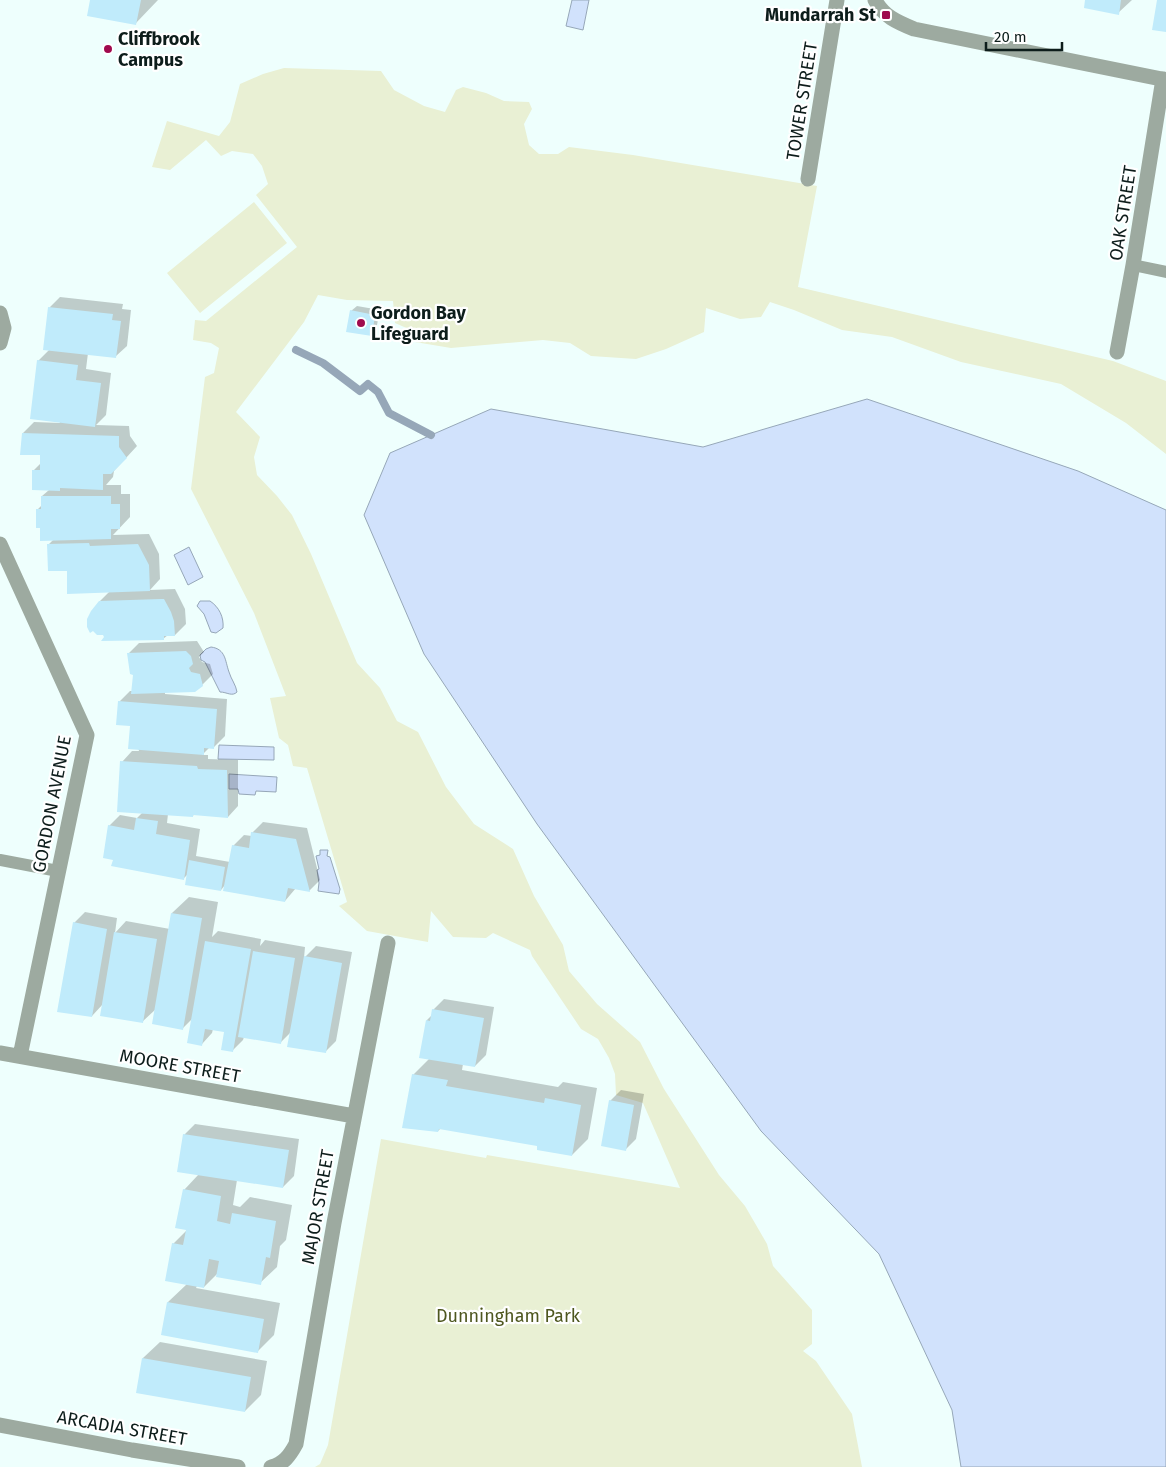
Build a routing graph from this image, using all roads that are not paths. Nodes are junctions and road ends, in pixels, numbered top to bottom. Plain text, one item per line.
1 (837, 0) edge
2 (875, 0) edge
3 (1164, 80) edge
4 (808, 178) dead end
5 (1133, 265) junction
6 (1166, 272) edge
7 (0, 313) edge
8 (0, 343) edge
9 (1117, 352) dead end
10 (0, 544) edge
11 (0, 860) edge
12 (58, 871) junction
13 (388, 943) dead end
14 (0, 1053) edge
15 (20, 1056) junction
16 (354, 1116) junction
17 (0, 1425) edge
18 (238, 1467) edge
19 (271, 1467) edge

1 - 4 street, TOWER STREET
2 - 3 street
3 - 5 street, OAK STREET
5 - 6 lane
5 - 9 street, OAK STREET
7 - 8 street
10 - 12 street, GORDON AVENUE
11 - 12 lane
12 - 15 street, GORDON AVENUE
13 - 16 street, MAJOR STREET
14 - 15 street, MOORE STREET
15 - 16 street, MOORE STREET
16 - 19 street, MAJOR STREET
17 - 18 street, ARCADIA STREET

